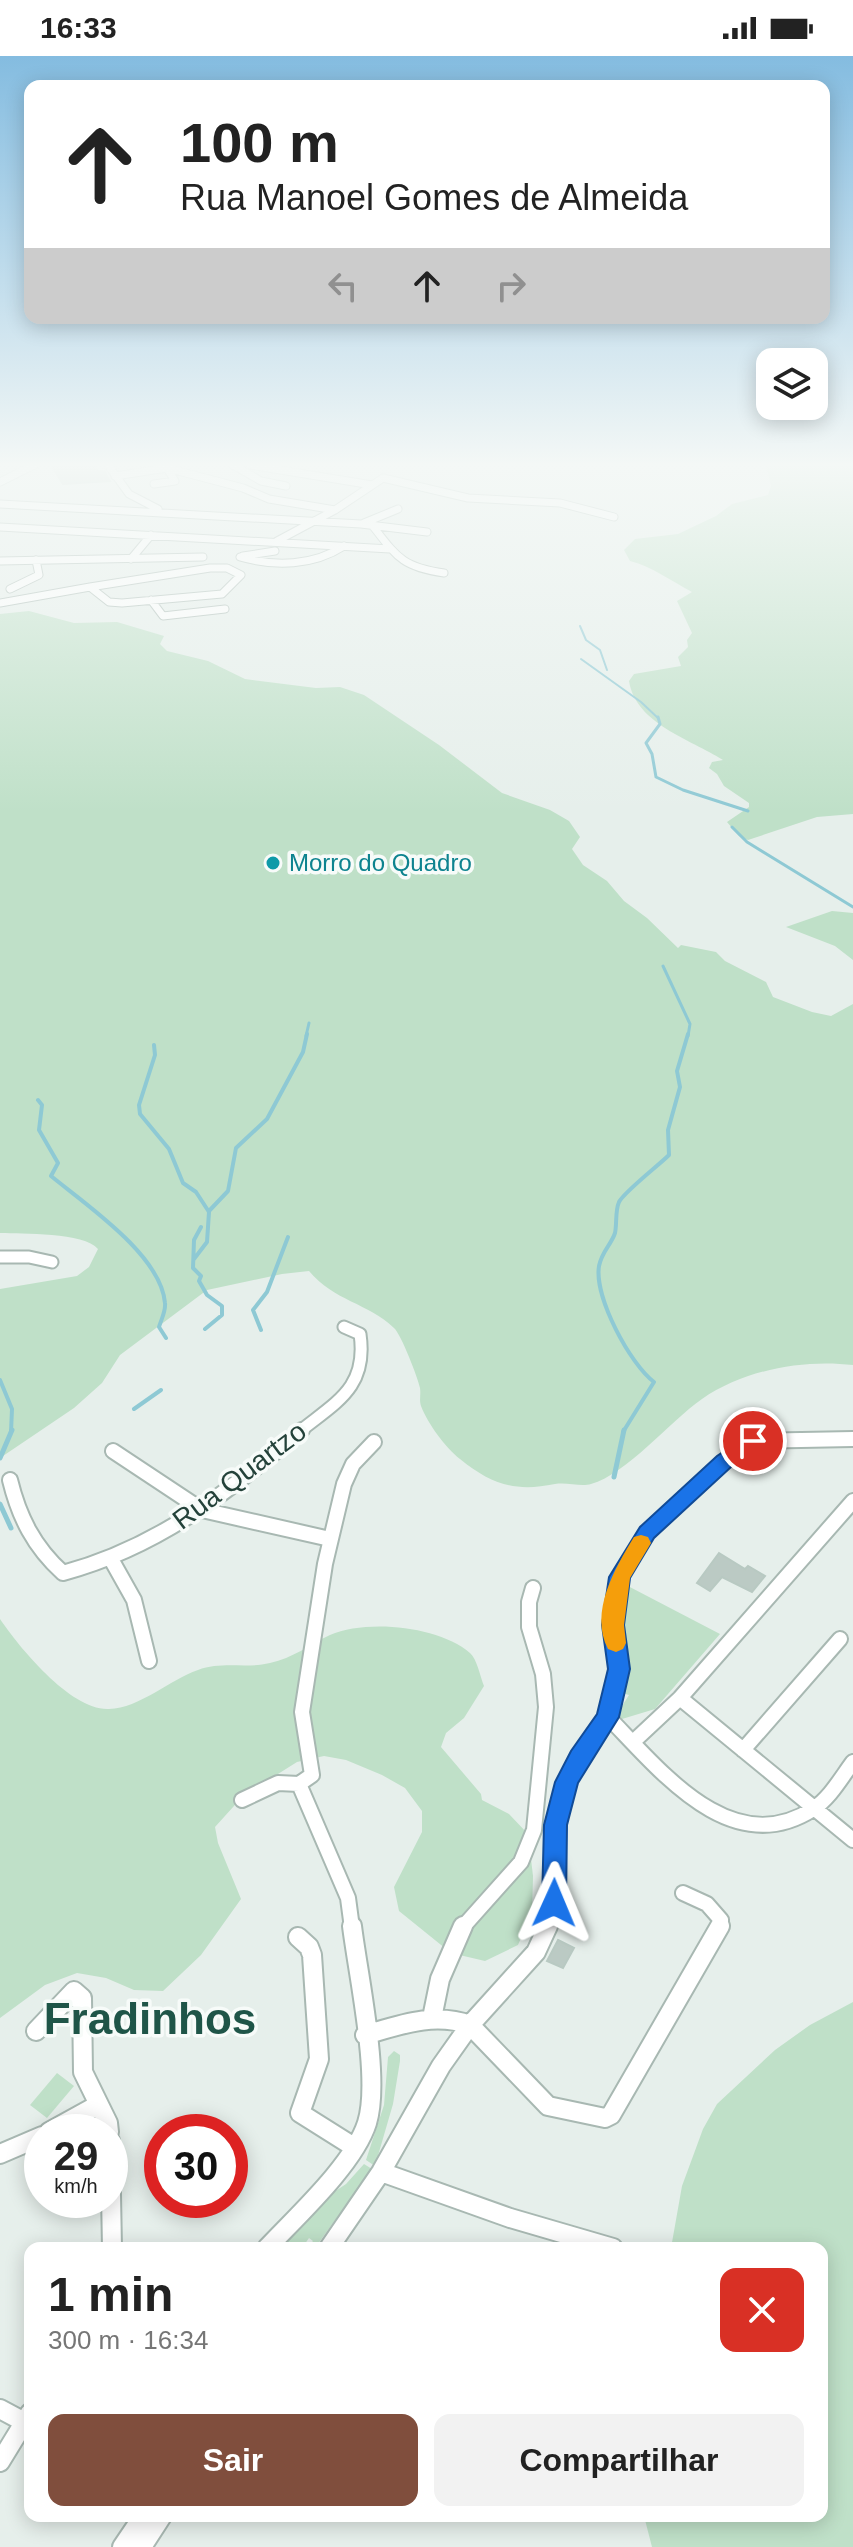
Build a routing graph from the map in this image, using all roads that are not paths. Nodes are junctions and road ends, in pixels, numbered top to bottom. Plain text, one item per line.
1 (26, 581) edge
2 (124, 581) edge
3 (235, 581) edge
4 (90, 587) junction
5 (10, 589) dead end
6 (151, 600) junction
7 (0, 603) edge
8 (225, 609) dead end
9 (0, 1257) edge
10 (52, 1262) dead end
11 (344, 1327) dead end
12 (853, 1439) edge
13 (374, 1442) dead end
14 (113, 1451) dead end
15 (10, 1480) dead end
16 (853, 1501) edge
17 (202, 1510) junction
18 (330, 1539) junction
19 (111, 1559) junction
20 (533, 1588) dead end
21 (840, 1639) dead end
22 (149, 1661) dead end
23 (680, 1698) junction
24 (608, 1717) junction
25 (633, 1742) junction
26 (743, 1750) junction
27 (853, 1762) edge
28 (299, 1784) junction
29 (242, 1800) dead end
30 (815, 1808) junction
31 (853, 1840) edge
32 (683, 1893) dead end
33 (298, 1937) dead end
34 (432, 2018) junction
35 (470, 2025) junction
36 (36, 2031) dead end
37 (365, 2035) junction
38 (98, 2105) junction
39 (82, 2114) edge
40 (103, 2114) edge
41 (24, 2144) edge
42 (354, 2147) junction
43 (0, 2154) edge
44 (381, 2172) junction
45 (111, 2218) edge
46 (112, 2242) edge
47 (273, 2242) edge
48 (333, 2242) edge
49 (591, 2242) edge
50 (0, 2409) edge
51 (24, 2418) edge
52 (24, 2426) edge
53 (0, 2462) edge
54 (139, 2522) edge
55 (158, 2522) edge
56 (122, 2547) edge
57 (142, 2547) edge

1 - 5 street
2 - 4 street
3 - 6 street
4 - 6 street
4 - 7 street
6 - 8 street
9 - 10 street
11 - 17 street, Rua Quartzo
12 - 24 street
13 - 18 street
14 - 17 street
15 - 19 street, Rua Quartzo
16 - 23 street
17 - 18 street
17 - 19 street, Rua Quartzo
18 - 28 street
19 - 22 street
20 - 34 street
21 - 26 street
23 - 25 street
23 - 26 street
24 - 25 street
24 - 35 street
25 - 30 street
26 - 30 street
27 - 30 street
28 - 29 street
28 - 37 street
30 - 31 street
32 - 35 street
33 - 42 street
34 - 35 street
34 - 37 street
35 - 44 street
36 - 38 street
37 - 42 street
38 - 39 street
38 - 40 street
41 - 43 street
42 - 47 street
44 - 48 street
44 - 49 street
45 - 46 street
50 - 51 street
52 - 53 street
54 - 56 street
55 - 57 street

